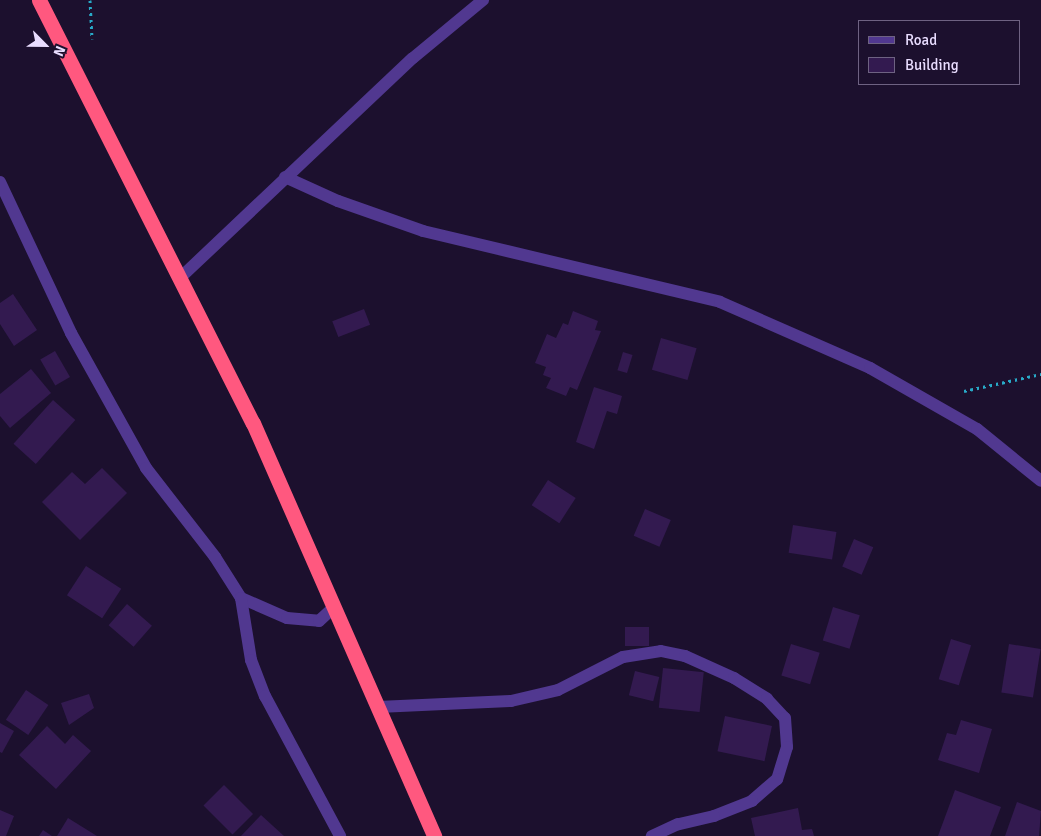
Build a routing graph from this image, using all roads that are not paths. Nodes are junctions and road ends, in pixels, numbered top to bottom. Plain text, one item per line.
1 (39, 0) edge
2 (483, 0) edge
3 (285, 177) junction
4 (0, 182) edge
5 (180, 278) junction
6 (1041, 481) edge
7 (241, 598) junction
8 (333, 608) junction
9 (378, 708) junction
10 (340, 836) edge
11 (434, 836) edge
12 (652, 836) edge

1 - 5 highway
2 - 3 street
3 - 5 street
3 - 6 street
4 - 7 street
5 - 8 highway
7 - 8 street
7 - 10 street
8 - 9 highway
9 - 11 highway
9 - 12 street

